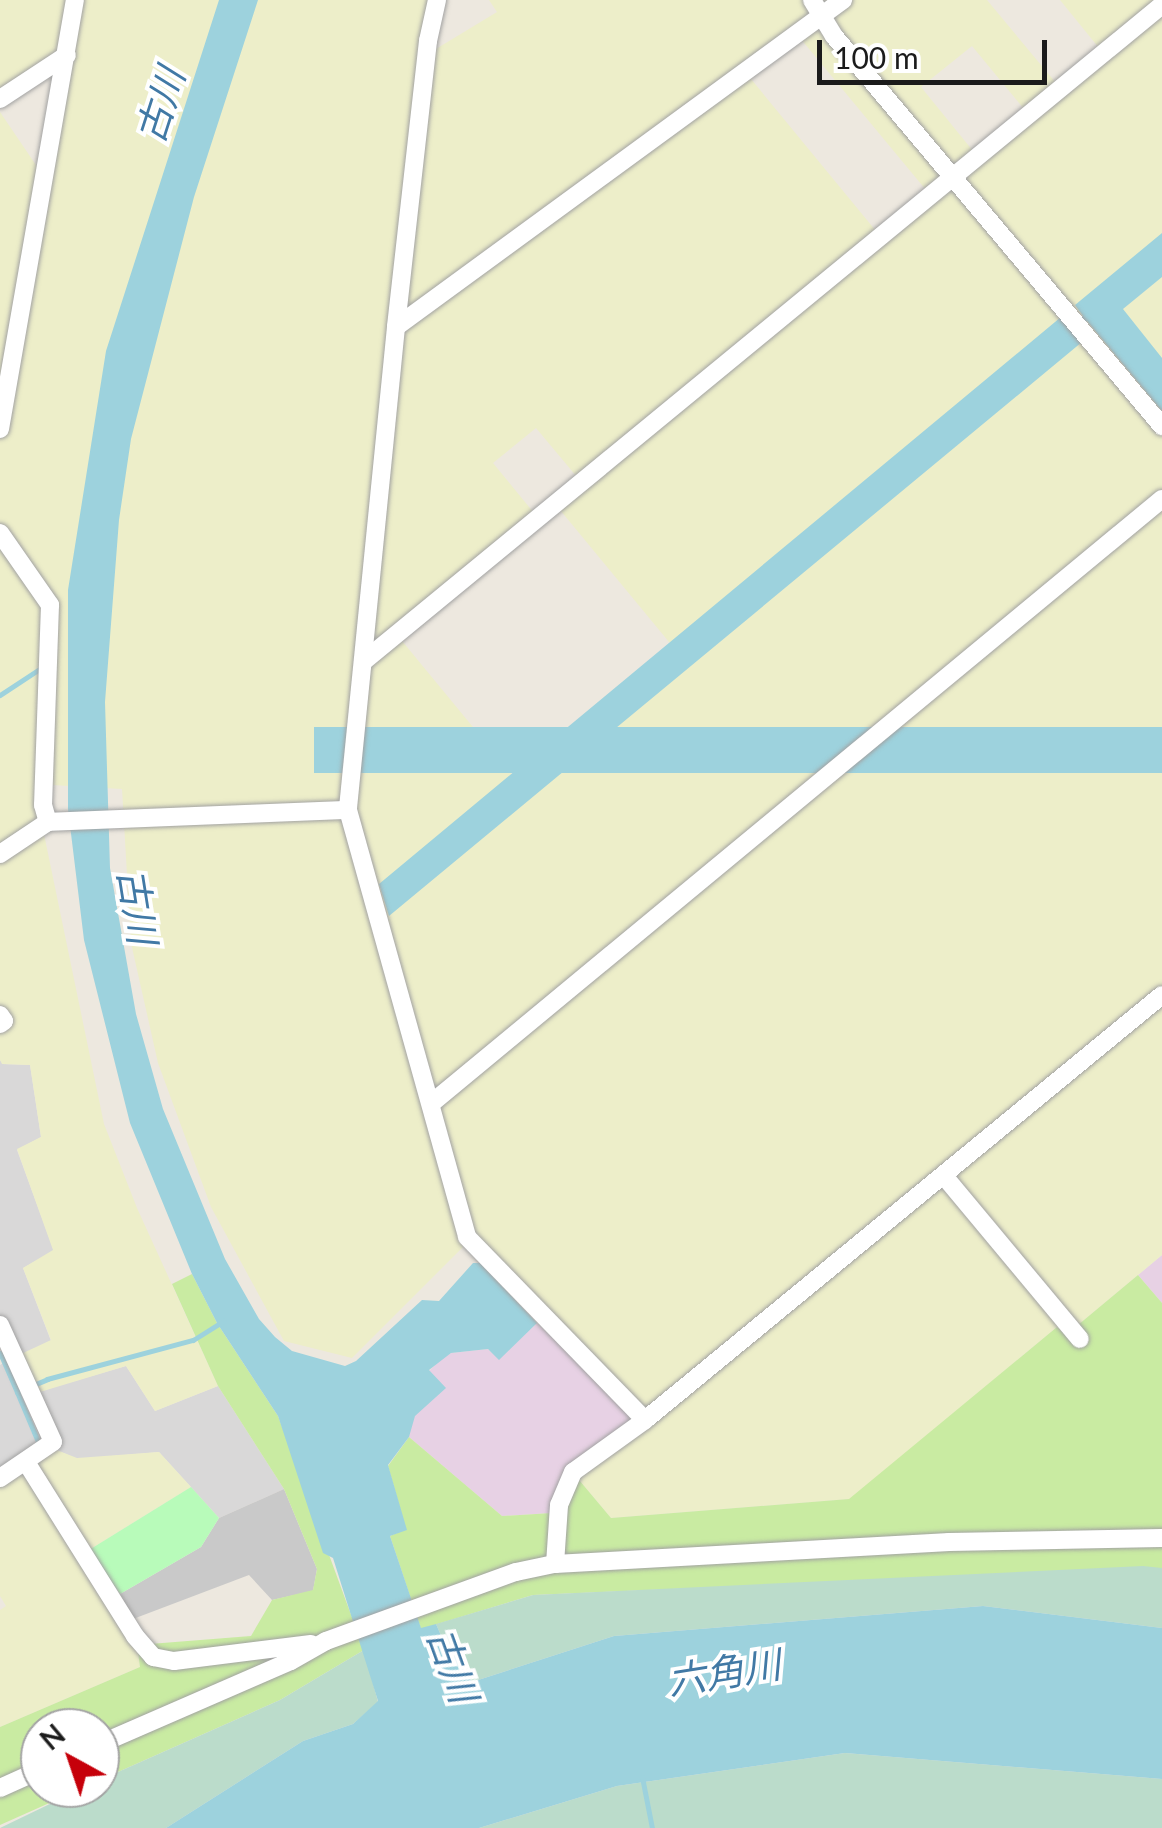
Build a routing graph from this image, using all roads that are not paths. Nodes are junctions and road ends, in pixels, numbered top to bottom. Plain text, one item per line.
1 (76, 0) edge
2 (438, 0) edge
3 (843, 0) edge
4 (1162, 6) edge
5 (817, 8) edge
6 (67, 55) junction
7 (0, 99) edge
8 (953, 177) junction
9 (396, 327) junction
10 (1162, 426) edge
11 (0, 429) edge
12 (1162, 499) edge
13 (0, 533) edge
14 (364, 661) junction
15 (348, 810) junction
16 (48, 822) junction
17 (0, 854) edge
18 (1162, 995) edge
19 (0, 1016) edge
20 (0, 1024) edge
21 (433, 1102) junction
22 (944, 1176) junction
23 (0, 1325) edge
24 (1080, 1339) dead end
25 (645, 1420) junction
26 (26, 1462) junction
27 (0, 1478) edge
28 (1162, 1538) edge
29 (555, 1564) junction
30 (326, 1640) junction
31 (120, 1735) edge

1 - 6 street
2 - 9 street
3 - 5 street
4 - 8 street
5 - 8 street
5 - 9 street
6 - 7 street
6 - 11 street
8 - 10 street
8 - 14 street
9 - 14 street
12 - 21 street
13 - 16 street
14 - 15 street
15 - 16 street
15 - 21 street
16 - 17 street
18 - 22 street
19 - 20 street
21 - 25 street
22 - 24 street
22 - 25 street
23 - 26 street
25 - 29 street
26 - 27 street
26 - 30 street
28 - 29 street
29 - 30 street
30 - 31 street

